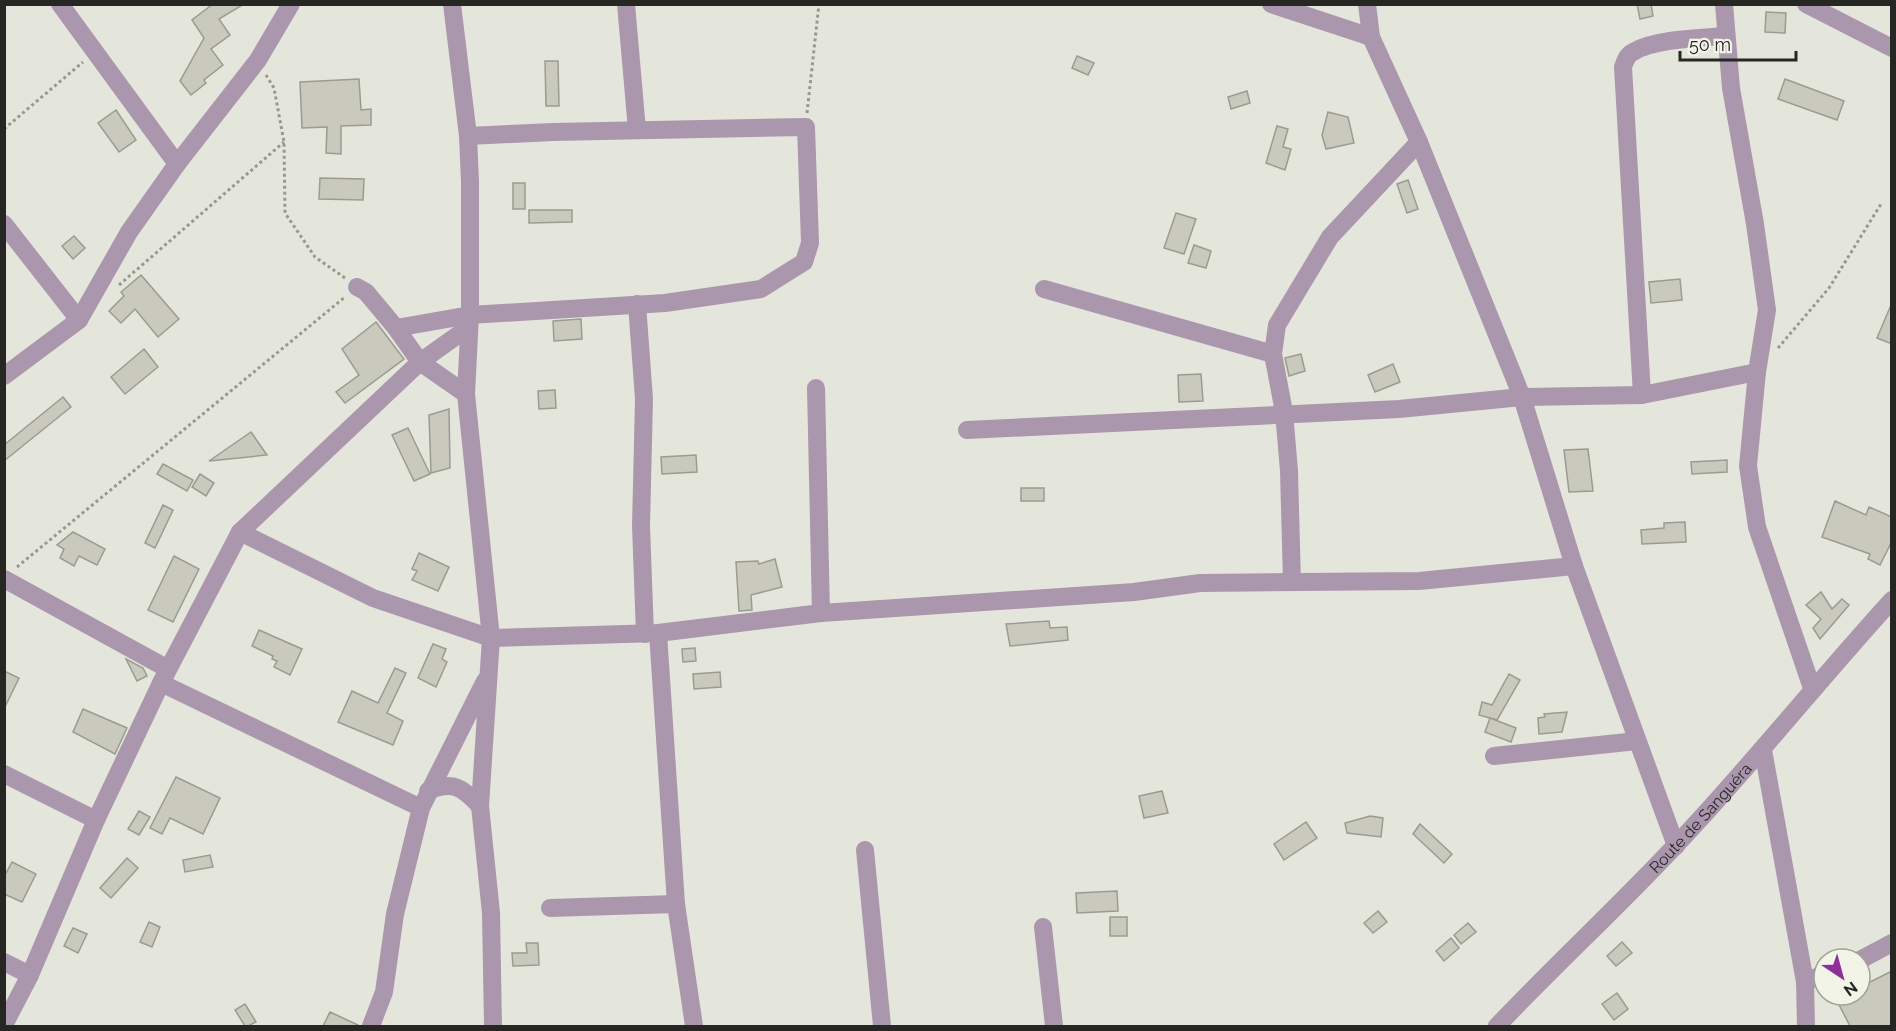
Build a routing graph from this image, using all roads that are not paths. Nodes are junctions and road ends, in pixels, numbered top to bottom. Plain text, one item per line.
1 (60, 4) edge
2 (291, 4) edge
3 (452, 4) edge
4 (626, 4) edge
5 (1271, 4) edge
6 (1368, 4) edge
7 (1724, 4) edge
8 (1806, 4) edge
9 (1725, 36) junction
10 (1371, 38) junction
11 (1892, 48) edge
12 (637, 130) junction
13 (468, 136) junction
14 (1419, 142) junction
15 (177, 164) junction
16 (4, 224) edge
17 (357, 287) road end
18 (1044, 289) dead end
19 (637, 304) junction
20 (79, 320) junction
21 (470, 321) junction
22 (396, 328) junction
23 (1273, 354) junction
24 (420, 362) junction
25 (1757, 372) junction
26 (4, 376) edge
27 (816, 388) dead end
28 (466, 394) junction
29 (1642, 395) junction
30 (1521, 397) junction
31 (1284, 412) junction
32 (967, 430) dead end
33 (240, 532) junction
34 (1574, 566) junction
35 (4, 579) edge
36 (1292, 582) junction
37 (1892, 600) edge
38 (821, 613) junction
39 (652, 634) junction
40 (491, 638) junction
41 (489, 675) junction
42 (164, 676) junction
43 (1812, 687) junction
44 (1637, 741) junction
45 (1763, 750) junction
46 (1494, 756) dead end
47 (4, 774) edge
48 (428, 791) junction
49 (480, 806) junction
50 (421, 808) junction
51 (96, 820) junction
52 (1676, 846) junction
53 (865, 850) dead end
54 (676, 904) junction
55 (550, 908) dead end
56 (1043, 927) dead end
57 (1892, 943) edge
58 (1872, 954) edge
59 (4, 962) edge
60 (30, 975) junction
61 (1812, 979) edge
62 (1804, 982) junction
63 (4, 1025) edge
64 (371, 1026) edge
65 (494, 1026) edge
66 (694, 1026) edge
67 (882, 1026) edge
68 (1054, 1026) edge
69 (1497, 1026) edge
70 (1806, 1026) edge

1 - 15 street
2 - 15 street
3 - 13 street
4 - 12 street
5 - 10 street
6 - 10 street
7 - 9 street
8 - 11 street
9 - 25 street
9 - 29 street
10 - 14 street
12 - 13 street
12 - 19 street
13 - 21 street
14 - 23 street
14 - 30 street
15 - 20 street
16 - 20 street
17 - 22 street
18 - 23 street
19 - 21 street
19 - 39 street
20 - 26 street
21 - 22 street
21 - 24 street
21 - 28 street
22 - 24 street
23 - 31 street
24 - 28 street
24 - 33 street
25 - 29 street
25 - 43 street
27 - 38 street
28 - 40 street
29 - 30 street
30 - 31 street
30 - 34 street
31 - 32 street
31 - 36 street
33 - 40 street
33 - 42 street
34 - 36 street
34 - 44 street
35 - 42 street
36 - 38 street
37 - 43 street, Route de Sanguéra
38 - 39 street
39 - 40 street
39 - 54 street
40 - 41 street
41 - 48 street
41 - 49 street
42 - 50 street
42 - 51 street
43 - 45 street, Route de Sanguéra
44 - 46 street
44 - 52 street
45 - 52 street, Route de Sanguéra
45 - 62 street
47 - 51 street
48 - 49 street
48 - 50 street
49 - 65 street
50 - 64 street
51 - 60 street
52 - 69 street, Route de Sanguéra
53 - 67 street
54 - 55 street
54 - 66 street
56 - 68 street
57 - 58 street
59 - 60 street
60 - 63 street
61 - 62 street
62 - 70 street

